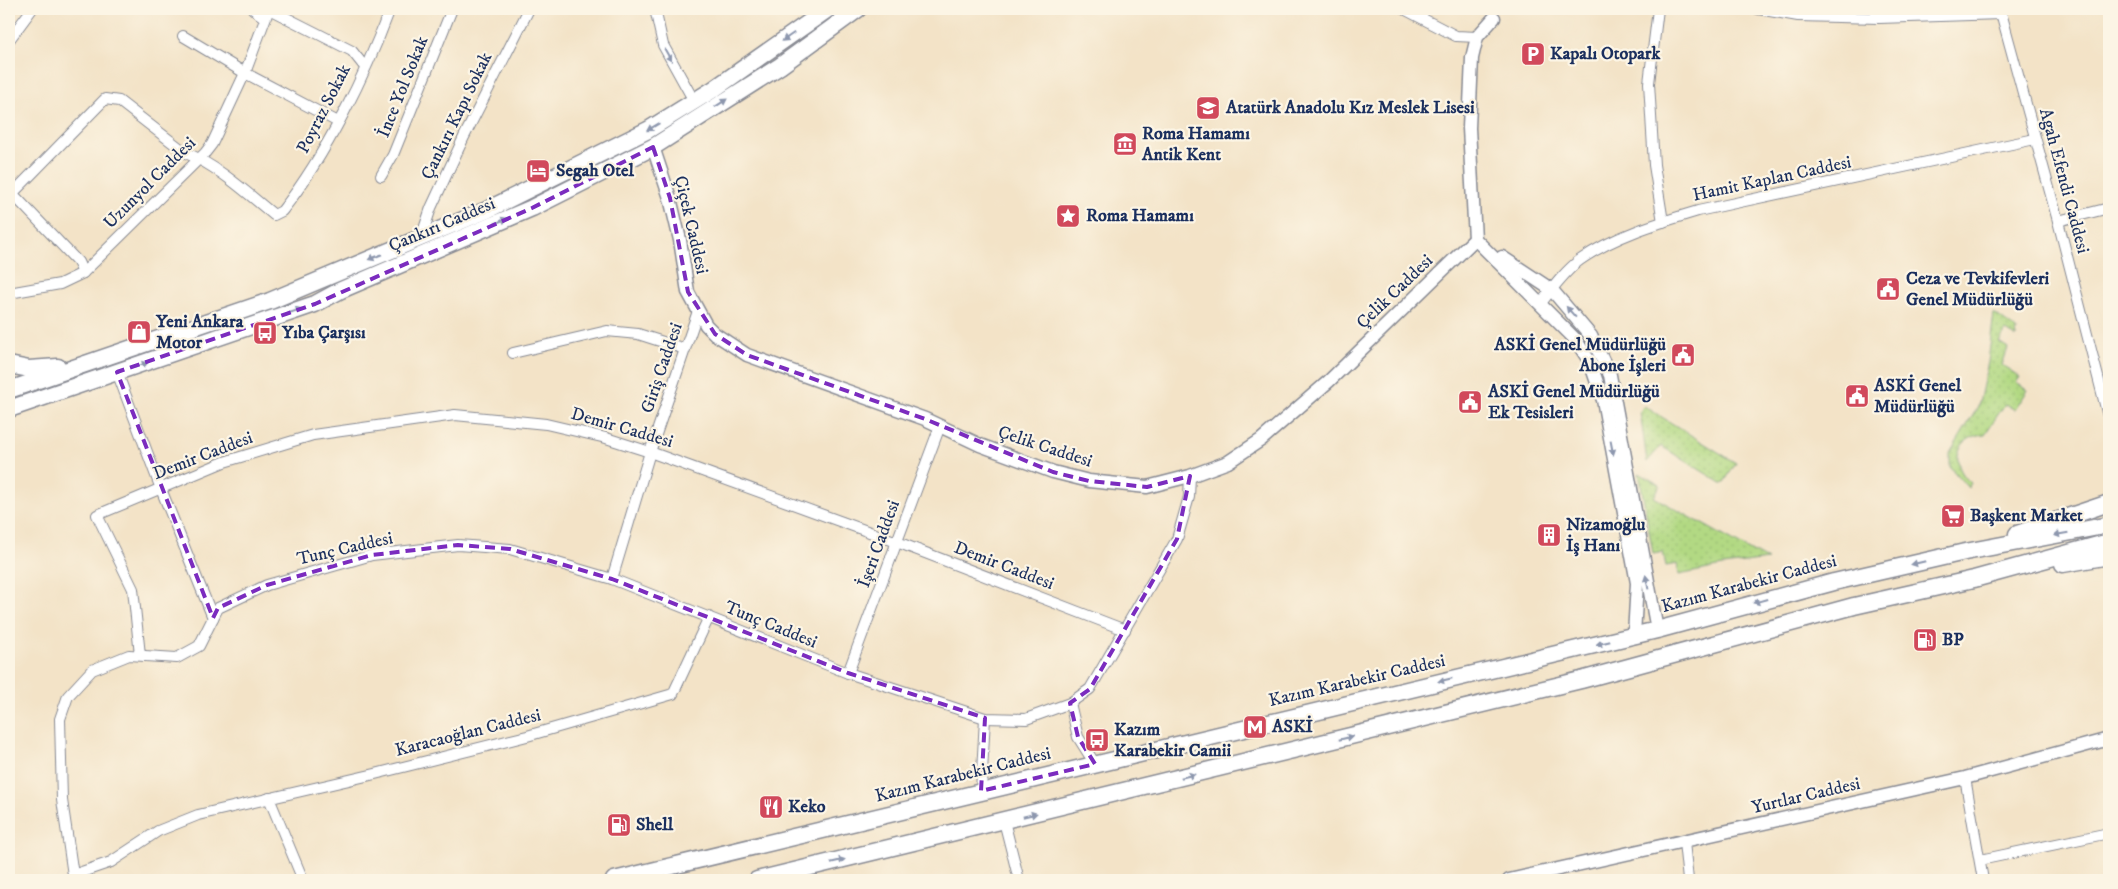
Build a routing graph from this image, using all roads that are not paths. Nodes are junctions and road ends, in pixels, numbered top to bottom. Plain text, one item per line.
1 (32, 9) edge
2 (254, 9) edge
3 (390, 9) edge
4 (452, 9) edge
5 (529, 9) edge
6 (655, 9) edge
7 (828, 9) edge
8 (858, 9) edge
9 (1404, 9) edge
10 (1658, 9) edge
11 (1758, 9) edge
12 (2001, 11) edge
13 (268, 12) edge
14 (1494, 18) dead end
15 (183, 36) dead end
16 (1476, 38) junction
17 (9, 40) edge
18 (364, 66) junction
19 (245, 73) junction
20 (694, 101) junction
21 (338, 122) junction
22 (2035, 139) junction
23 (652, 147) junction
24 (198, 158) junction
25 (381, 176) dead end
26 (11, 192) edge
27 (2109, 208) edge
28 (2058, 220) junction
29 (1663, 222) junction
30 (1475, 238) junction
31 (420, 239) junction
32 (83, 273) junction
33 (1552, 290) junction
34 (9, 293) edge
35 (1541, 303) junction
36 (698, 311) junction
37 (685, 349) junction
38 (513, 353) dead end
39 (9, 365) edge
40 (77, 366) junction
41 (118, 372) junction
42 (9, 390) edge
43 (61, 390) junction
44 (9, 409) edge
45 (9, 420) edge
46 (2109, 420) edge
47 (940, 426) junction
48 (650, 452) junction
49 (1190, 476) junction
50 (161, 489) junction
51 (2109, 502) edge
52 (2109, 525) edge
53 (897, 542) junction
54 (2109, 542) edge
55 (1965, 552) junction
56 (2109, 556) edge
57 (612, 579) junction
58 (1974, 579) junction
59 (213, 618) junction
60 (709, 618) junction
61 (1125, 630) junction
62 (1657, 630) junction
63 (1634, 635) junction
64 (140, 655) junction
65 (848, 673) junction
66 (1070, 703) junction
67 (985, 718) junction
68 (2109, 739) edge
69 (1095, 764) junction
70 (1965, 778) junction
71 (982, 791) junction
72 (269, 798) junction
73 (1004, 822) junction
74 (2109, 833) edge
75 (1684, 842) junction
76 (1980, 860) junction
77 (303, 880) edge
78 (614, 880) edge
79 (757, 880) edge
80 (1019, 880) edge
81 (1509, 880) edge
82 (1688, 880) edge
83 (1983, 880) edge

1 - 17 street
2 - 13 street
3 - 18 street, Poyraz Sokak
4 - 25 street, İnce Yol Sokak
5 - 31 street, Çankırı Kapı Sokak
6 -> 20 street
7 -> 20 main road, Çankırı Caddesi
23 -> 8 main road, Çankırı Caddesi
9 - 16 street
10 - 29 street
11 - 12 street
12 - 22 street, Agah Efendi Caddesi
13 - 18 street
13 - 19 street, Uzunyol Caddesi
14 - 16 street
15 - 19 street
16 - 30 street
18 - 21 street, Poyraz Sokak
19 - 21 street
19 - 24 street, Uzunyol Caddesi
20 -> 31 main road, Çankırı Caddesi
21 - 24 street, Poyraz Sokak
22 - 28 street, Agah Efendi Caddesi
22 - 29 street, Hamit Kaplan Caddesi
23 - 36 street, Çiçek Caddesi
41 -> 23 main road, Çankırı Caddesi
24 - 26 street
24 - 32 street, Uzunyol Caddesi
26 - 32 street
27 - 28 street
28 - 46 street, Agah Efendi Caddesi
29 - 33 street, Hamit Kaplan Caddesi
30 - 33 street
30 - 35 street
30 - 49 street, Çelik Caddesi
31 -> 40 main road, Çankırı Caddesi
32 - 34 street, Uzunyol Caddesi
33 - 35 street, Hamit Kaplan Caddesi
62 -> 33 street
35 -> 63 street
36 - 37 street, Giriş Caddesi
36 - 47 street, Çelik Caddesi
37 - 38 street
37 - 48 street, Giriş Caddesi
39 - 40 main road
40 - 42 main road, Çankırı Caddesi
41 - 43 main road, Çankırı Caddesi
41 - 50 street
43 - 44 main road, Çankırı Caddesi
43 - 45 main road
47 - 49 street, Çelik Caddesi
47 - 53 street, İşeri Caddesi
48 - 50 street, Demir Caddesi
48 - 53 street, Demir Caddesi
48 - 57 street, Giriş Caddesi
49 - 61 street, Tunç Caddesi
50 - 59 street
50 - 64 street, Demir Caddesi
51 - 55 main road
52 -> 55 main road, Kazım Karabekir Caddesi
53 - 61 street, Demir Caddesi
53 - 65 street, İşeri Caddesi
54 - 58 main road
55 -> 62 main road, Kazım Karabekir Caddesi
56 - 58 main road
57 - 59 street, Tunç Caddesi
57 - 60 street, Tunç Caddesi
73 -> 58 main road
59 - 64 street
60 - 65 street, Tunç Caddesi
60 - 72 street, Karacaoğlan Caddesi
61 - 66 street, Tunç Caddesi
62 - 63 main road, Kazım Karabekir Caddesi
63 -> 69 main road, Kazım Karabekir Caddesi
64 - 72 street, Karacaoğlan Caddesi
65 - 67 street, Tunç Caddesi
66 - 67 street, Tunç Caddesi
66 - 69 street
67 - 71 street
68 - 70 street, Yurtlar Caddesi
69 - 71 main road, Kazım Karabekir Caddesi
70 - 75 street, Yurtlar Caddesi
70 - 76 street
71 - 78 main road, Kazım Karabekir Caddesi
72 - 77 street
79 -> 73 main road
73 - 80 street
74 - 76 street
75 - 81 street, Yurtlar Caddesi
75 - 82 street
76 - 83 street

